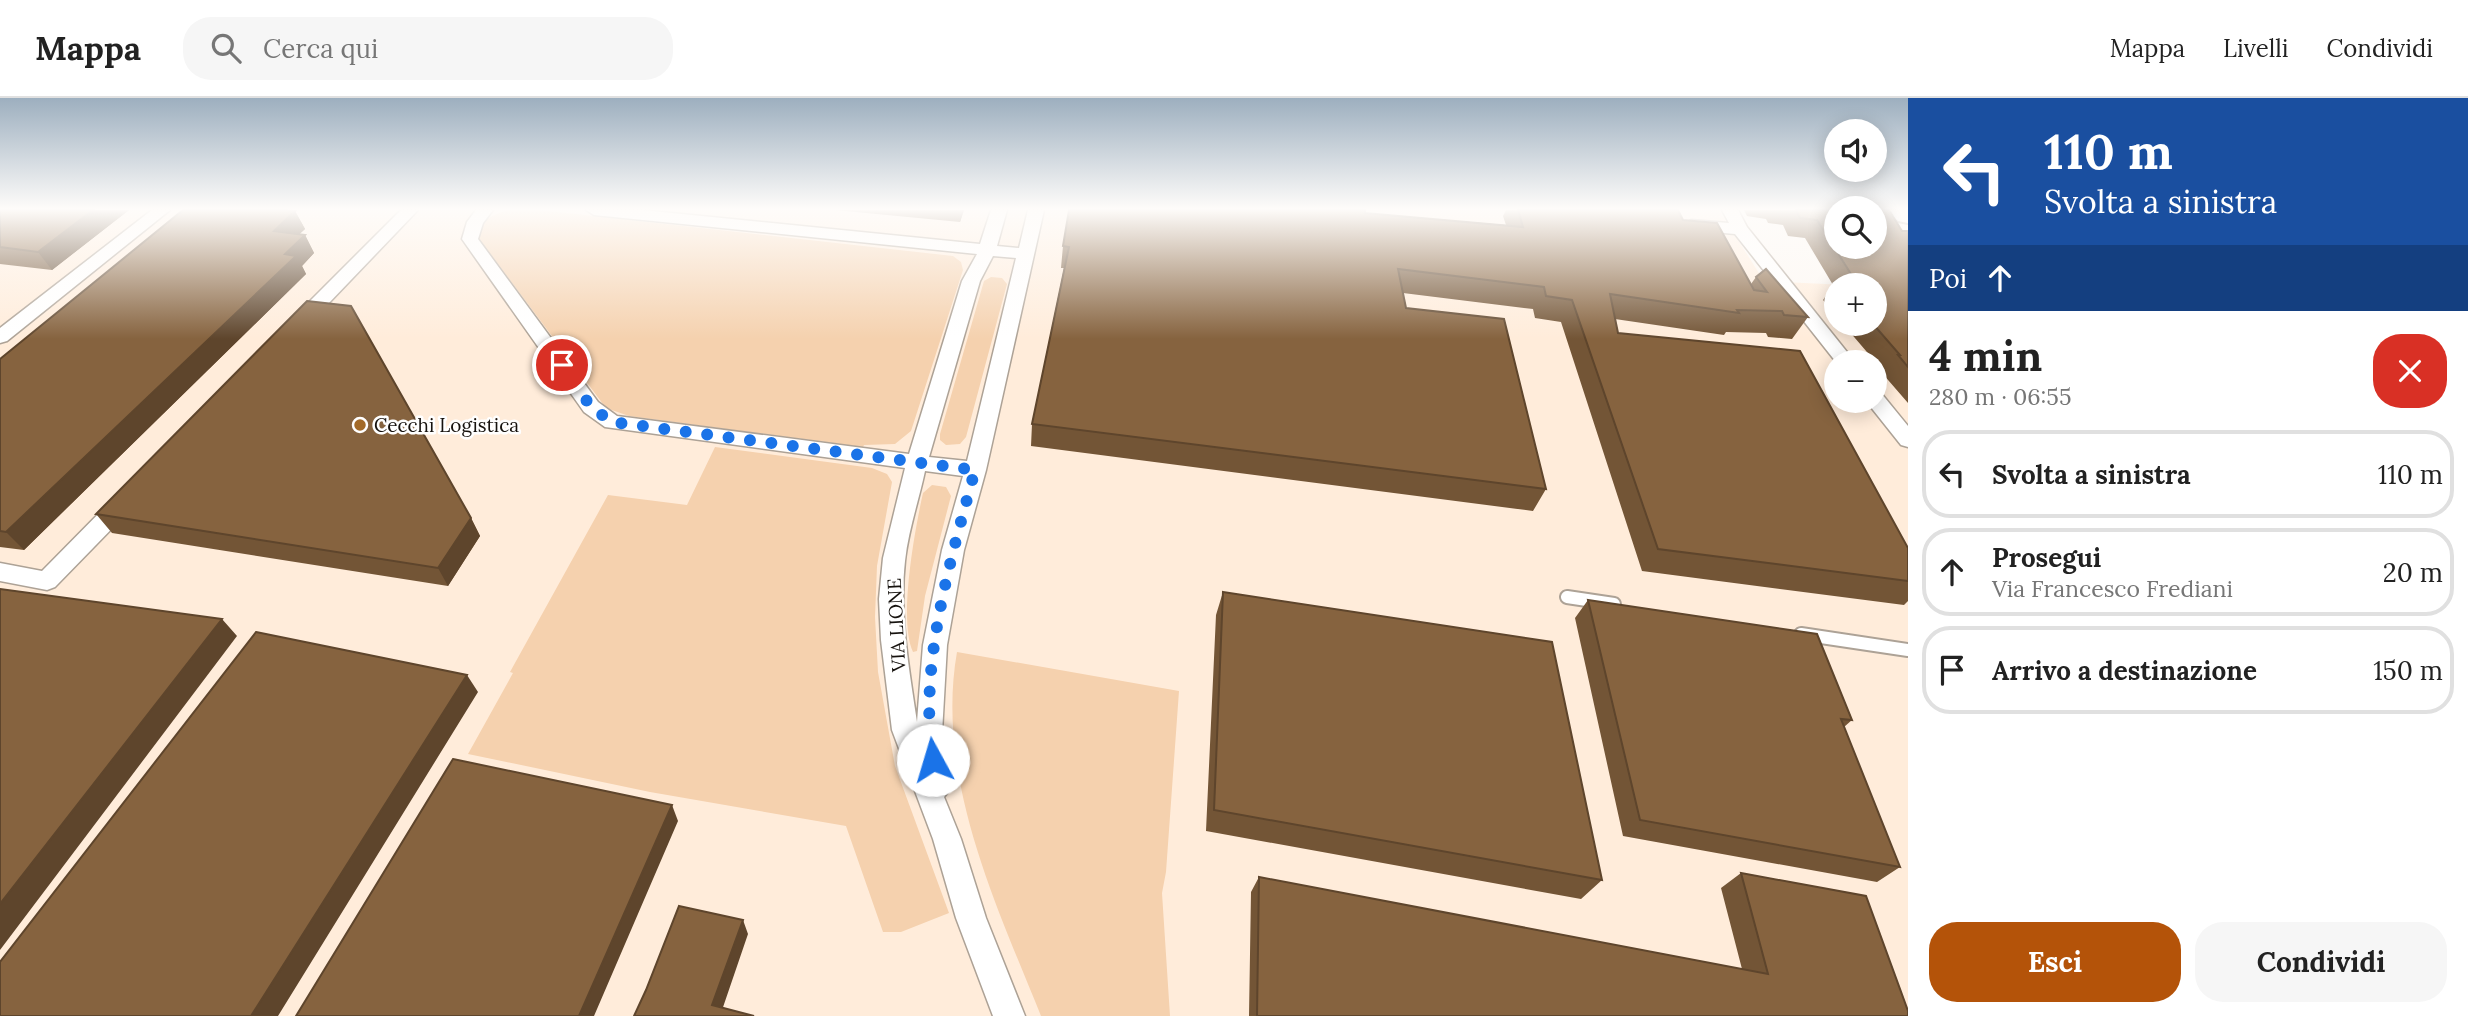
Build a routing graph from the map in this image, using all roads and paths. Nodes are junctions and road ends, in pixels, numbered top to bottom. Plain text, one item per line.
1 (107, 253) edge
2 (368, 253) edge
3 (480, 253) edge
4 (986, 253) edge
5 (1010, 253) edge
6 (1759, 253) edge
7 (1025, 254) joint
8 (288, 335) edge
9 (0, 337) edge
10 (1836, 350) edge
11 (1886, 413) edge
12 (1908, 440) edge
13 (917, 462) junction
14 (975, 470) junction
15 (134, 492) edge
16 (0, 572) edge
17 (1567, 597) dead end
18 (1621, 606) edge
19 (1785, 632) edge
20 (1908, 650) edge
21 (947, 839) junction
22 (1009, 1016) edge

1 - 9 street
2 - 8 street
3 - 13 street
4 - 13 street, VIA LIONE
5 - 7 street
6 - 10 street
7 - 14 street, VIA LIONE
11 - 12 street
13 - 14 street
13 - 21 street, VIA LIONE
14 - 21 street, VIA LIONE
15 - 16 street
17 - 18 lane
19 - 20 lane
21 - 22 street, VIA LIONE

